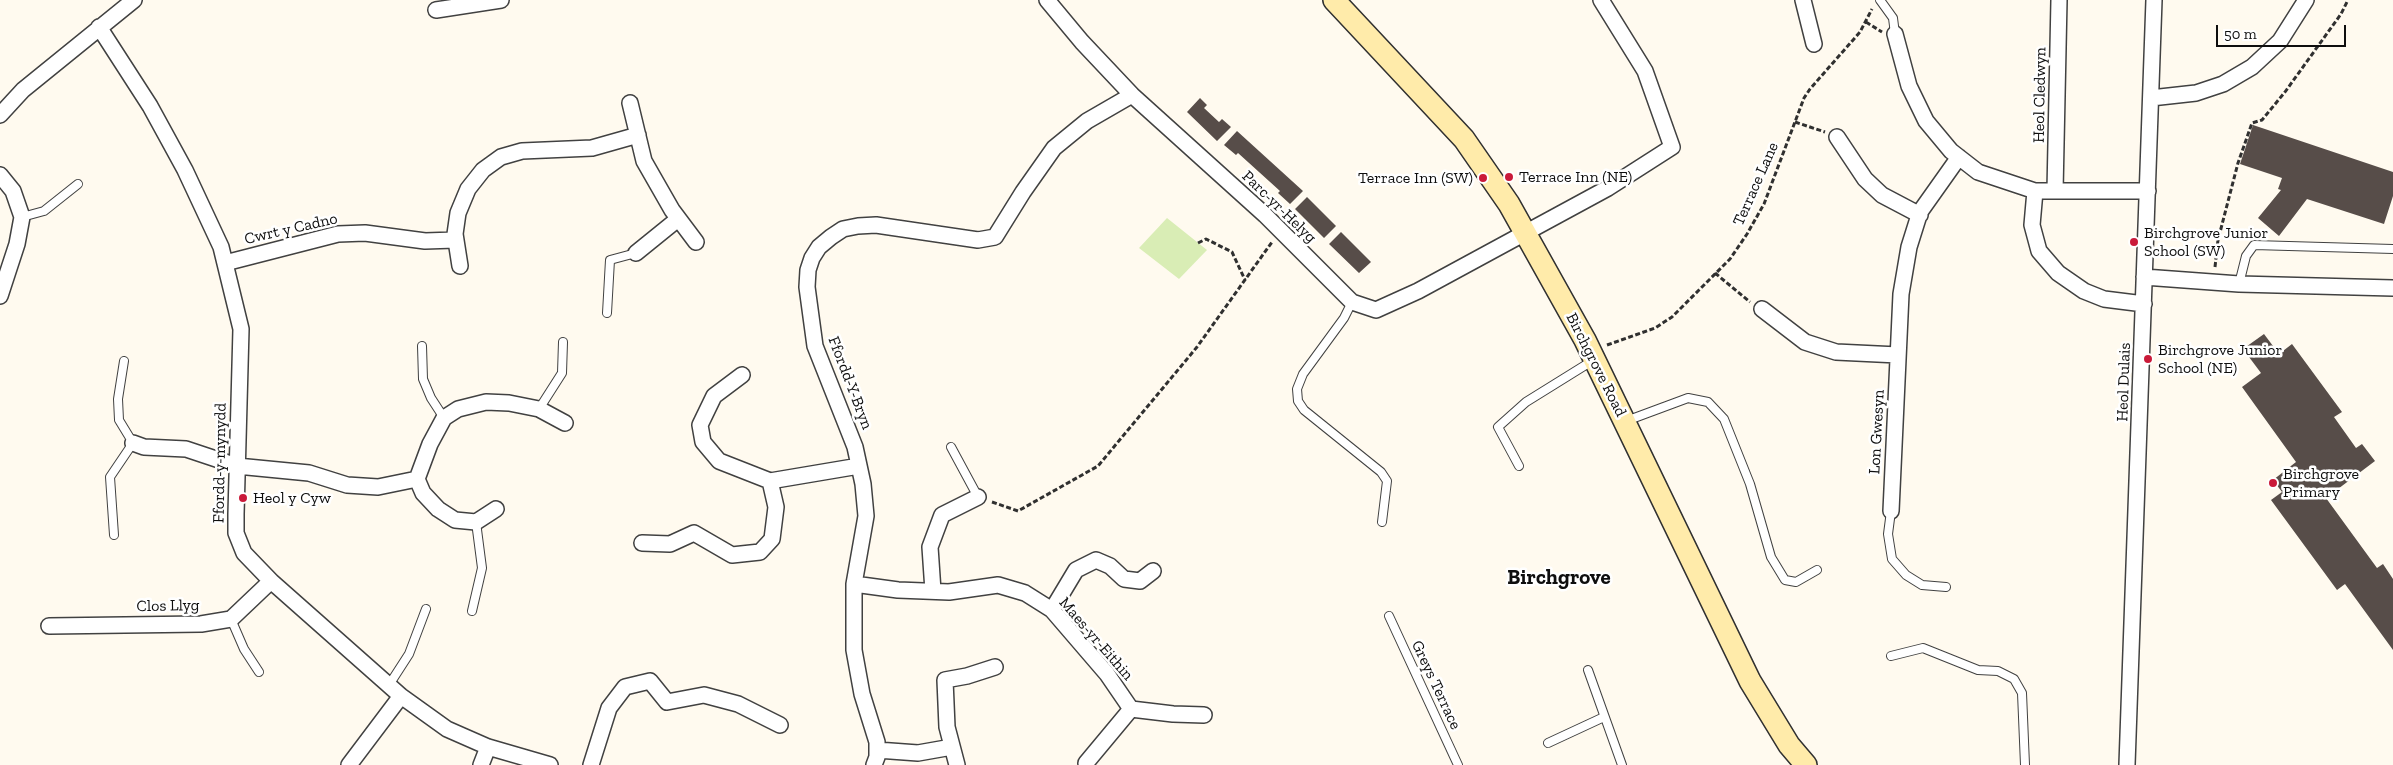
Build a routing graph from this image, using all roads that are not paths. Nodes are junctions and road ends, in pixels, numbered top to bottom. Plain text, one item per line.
1 (134, 0) edge
2 (501, 0) edge
3 (1047, 0) edge
4 (1334, 0) edge
5 (1601, 0) edge
6 (1804, 0) edge
7 (1880, 0) edge
8 (2059, 0) edge
9 (2154, 0) edge
10 (2306, 0) edge
11 (468, 2) edge
12 (436, 10) dead end
13 (99, 27) junction
14 (1895, 34) joint
15 (1814, 44) dead end
16 (1132, 95) junction
17 (2151, 98) junction
18 (630, 103) dead end
19 (0, 114) edge
20 (638, 135) junction
21 (1837, 136) road end
22 (1959, 157) junction
23 (0, 175) edge
24 (78, 184) dead end
25 (2035, 191) junction
26 (2056, 191) junction
27 (2148, 191) junction
28 (1920, 214) junction
29 (22, 217) junction
30 (678, 219) junction
31 (1524, 233) junction
32 (455, 240) junction
33 (696, 242) dead end
34 (2393, 249) edge
35 (636, 253) joint
36 (225, 263) junction
37 (460, 266) dead end
38 (2144, 277) junction
39 (2239, 284) junction
40 (2393, 288) edge
41 (0, 296) edge
42 (1352, 302) junction
43 (2144, 304) junction
44 (1762, 310) road end
45 (607, 313) dead end
46 (563, 342) dead end
47 (422, 346) dead end
48 (1898, 355) junction
49 (1592, 356) junction
50 (124, 361) dead end
51 (742, 375) dead end
52 (539, 409) junction
53 (444, 418) junction
54 (1626, 421) junction
55 (566, 423) dead end
56 (133, 443) junction
57 (952, 447) dead end
58 (237, 466) junction
59 (859, 466) junction
60 (1519, 466) dead end
61 (417, 479) junction
62 (770, 481) junction
63 (978, 497) joint
64 (496, 509) dead end
65 (1890, 512) joint
66 (476, 522) junction
67 (1382, 522) dead end
68 (114, 535) dead end
69 (642, 543) dead end
70 (1817, 570) dead end
71 (1152, 571) dead end
72 (271, 580) junction
73 (854, 584) junction
74 (1946, 587) dead end
75 (933, 591) junction
76 (426, 609) dead end
77 (1052, 610) junction
78 (472, 611) dead end
79 (1389, 616) dead end
80 (231, 619) junction
81 (49, 626) dead end
82 (1891, 656) dead end
83 (995, 667) dead end
84 (1588, 670) dead end
85 (259, 672) dead end
86 (389, 685) junction
87 (401, 696) junction
88 (1131, 708) junction
89 (1204, 715) dead end
90 (1604, 718) junction
91 (780, 725) dead end
92 (1548, 744) dead end
93 (488, 747) junction
94 (952, 747) junction
95 (876, 758) edge
96 (1086, 763) dead end
97 (349, 765) edge
98 (481, 765) edge
99 (550, 765) edge
100 (591, 765) edge
101 (957, 765) edge
102 (1458, 765) edge
103 (1622, 765) edge
104 (1806, 765) edge
105 (2025, 765) edge
106 (2127, 765) edge

1 - 13 street
2 - 11 street
3 - 16 street, Parc-yr-Helyg
4 - 31 main road, Birchgrove Road
5 - 31 street, Parc-yr-Helyg
6 - 15 street
7 - 14 lane
8 - 26 street, Heol Cledwyn
9 - 17 street, Heol Dulais
10 - 17 street
11 - 12 street
13 - 19 street
13 - 36 street, Ffordd-y-mynydd
14 - 22 street
16 - 42 street, Parc-yr-Helyg
16 - 59 street, Ffordd-Y-Bryn
17 - 27 street, Heol Dulais
18 - 20 street
20 - 30 street
20 - 32 street
21 - 28 street
22 - 25 street
22 - 28 street, Lon Gwesyn
23 - 29 street
24 - 29 lane
25 - 26 street
25 - 43 street
26 - 27 street
27 - 38 street, Heol Dulais
28 - 48 street, Lon Gwesyn
29 - 41 street
30 - 33 street
30 - 35 street
31 - 42 street, Parc-yr-Helyg
31 - 49 main road, Birchgrove Road
32 - 36 street, Cwrt y Cadno
32 - 37 street
34 - 39 lane
35 - 45 lane
36 - 58 street, Ffordd-y-mynydd
38 - 39 street
38 - 43 street, Heol Dulais
39 - 40 street
42 - 67 lane
43 - 106 street, Heol Dulais
44 - 48 street
46 - 52 lane
47 - 53 lane
48 - 65 street, Lon Gwesyn
49 - 54 main road, Birchgrove Road
49 - 60 lane
50 - 56 lane
51 - 62 street
52 - 53 street
52 - 55 street
53 - 61 street
54 - 70 lane
54 - 104 main road, Birchgrove Road
56 - 58 street
56 - 68 lane
57 - 63 lane
58 - 61 street
58 - 72 street, Ffordd-y-mynydd
59 - 62 street
59 - 73 street, Ffordd-Y-Bryn
61 - 66 street
62 - 69 street
63 - 75 street
64 - 66 street
65 - 74 lane
66 - 78 lane
71 - 77 street
72 - 80 street
72 - 86 street, Ffordd-y-mynydd
73 - 75 street, Maes-yr-Eithin
73 - 95 street, Ffordd-Y-Bryn
75 - 77 street, Maes-yr-Eithin
76 - 86 lane
77 - 88 street, Maes-yr-Eithin
79 - 102 lane, Greys Terrace
80 - 81 street, Clos Llyg
80 - 85 lane
82 - 105 lane
83 - 94 street
84 - 90 lane
86 - 87 street, Ffordd-y-mynydd
87 - 93 street, Ffordd-y-mynydd
87 - 97 street
88 - 89 street
88 - 96 street
90 - 92 lane
90 - 103 lane
91 - 100 street
93 - 98 street
93 - 99 street, Ffordd-y-mynydd
94 - 95 street
94 - 101 street

